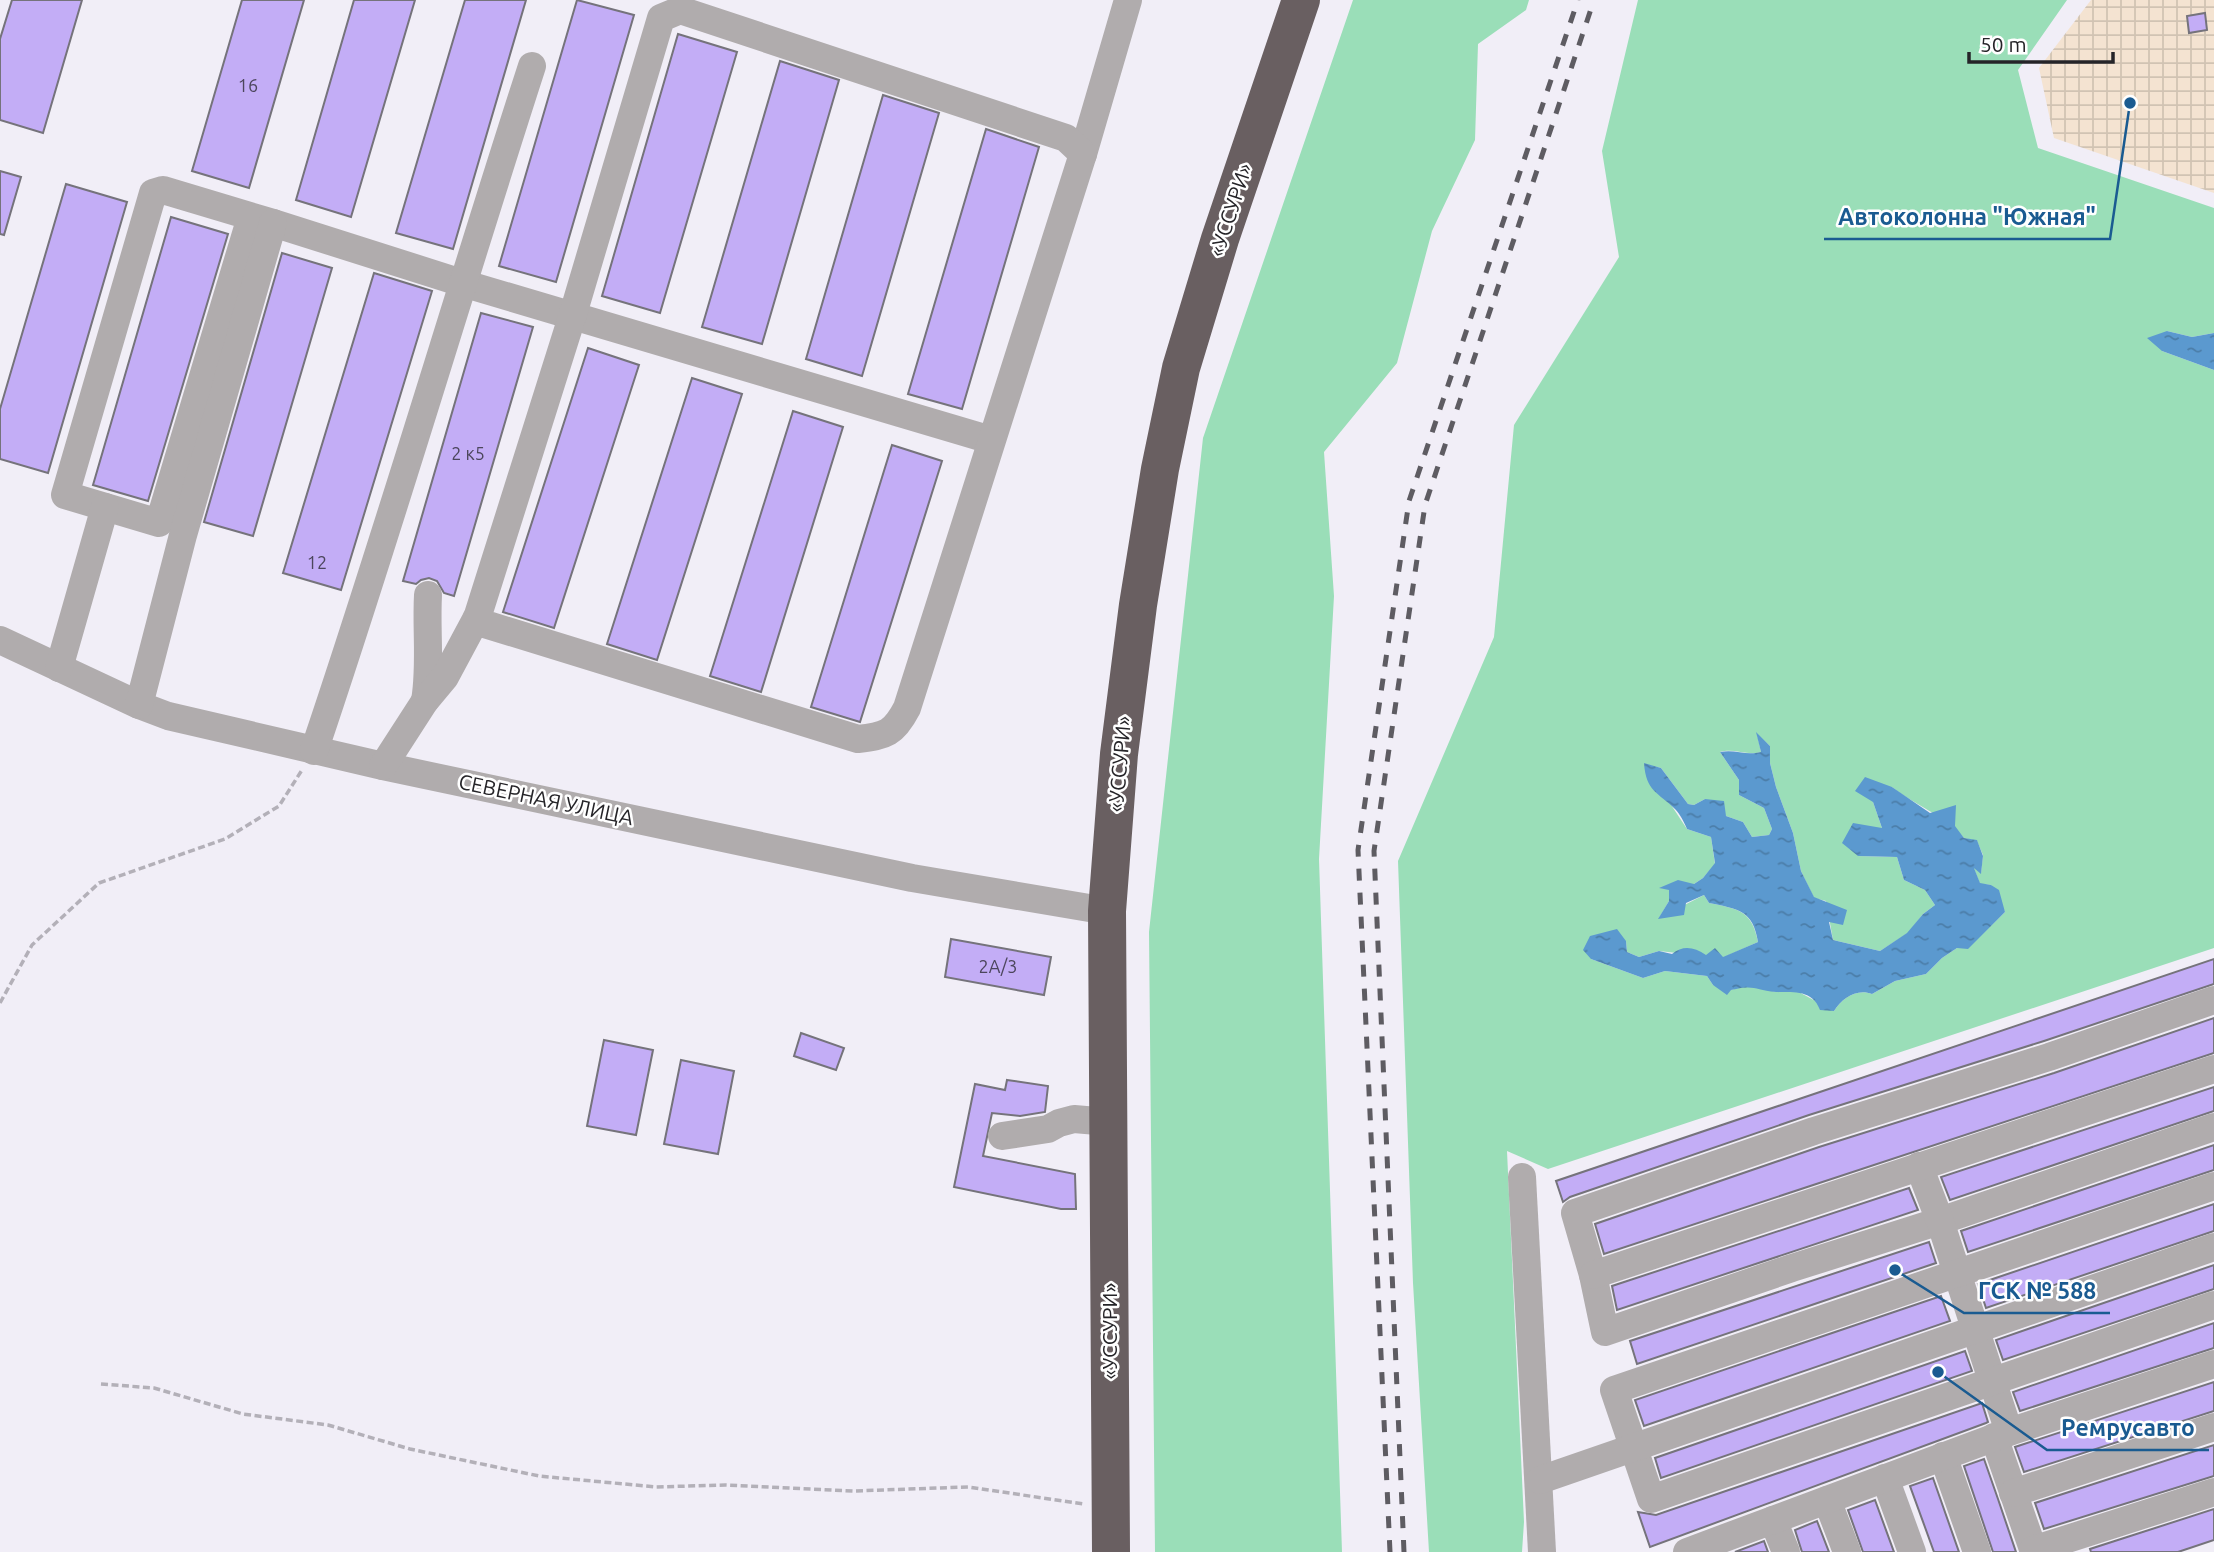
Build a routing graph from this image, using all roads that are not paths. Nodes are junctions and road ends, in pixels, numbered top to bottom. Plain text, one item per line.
1 (1128, 0) edge
2 (1301, 0) edge
3 (532, 66) dead end
4 (1083, 154) junction
5 (262, 220) junction
6 (462, 283) junction
7 (572, 314) junction
8 (991, 440) junction
9 (104, 507) junction
10 (428, 595) dead end
11 (475, 621) junction
12 (0, 640) edge
13 (59, 668) junction
14 (425, 701) junction
15 (139, 705) junction
16 (314, 751) junction
17 (383, 766) junction
18 (1107, 911) junction
19 (2214, 1000) edge
20 (2214, 1069) edge
21 (1109, 1122) junction
22 (2214, 1126) edge
23 (1002, 1136) dead end
24 (1919, 1166) junction
25 (1522, 1177) dead end
26 (2214, 1186) edge
27 (1940, 1221) junction
28 (2214, 1247) edge
29 (1958, 1273) junction
30 (1593, 1275) junction
31 (2214, 1306) edge
32 (1977, 1331) junction
33 (2214, 1364) edge
34 (1993, 1380) junction
35 (2214, 1427) edge
36 (2002, 1435) junction
37 (1634, 1448) junction
38 (1943, 1456) junction
39 (1885, 1478) junction
40 (1540, 1480) junction
41 (2214, 1492) edge
42 (2013, 1493) junction
43 (1827, 1500) junction
44 (1773, 1520) junction
45 (2077, 1545) edge
46 (1703, 1549) edge
47 (2033, 1551) edge
48 (1111, 1552) edge
49 (1542, 1552) edge
50 (1786, 1552) edge
51 (1847, 1552) edge
52 (1912, 1552) edge
53 (1977, 1552) edge

1 - 4 street
2 - 18 highway, «УССУРИ»
3 - 6 street
4 - 7 street
4 - 8 street
5 - 6 street
5 - 9 street
5 - 9 street
5 - 15 street
6 - 7 street
6 - 16 street
7 - 8 street
7 - 11 street
8 - 11 street
9 - 13 street
10 - 14 street
11 - 14 street
12 - 13 street, СЕВЕРНАЯ УЛИЦА
13 - 15 street, СЕВЕРНАЯ УЛИЦА
14 - 17 street
15 - 16 street, СЕВЕРНАЯ УЛИЦА
16 - 17 street, СЕВЕРНАЯ УЛИЦА
17 - 18 street, СЕВЕРНАЯ УЛИЦА
18 - 21 highway, «УССУРИ»
19 - 30 street
20 - 24 street
21 - 23 street
21 - 48 highway, «УССУРИ»
22 - 27 street
24 - 27 street
24 - 30 street
25 - 40 street
26 - 29 street
27 - 29 street
27 - 30 street
28 - 32 street
29 - 32 street
29 - 37 street
31 - 34 street
32 - 34 street
32 - 37 street
33 - 36 street
34 - 36 street
34 - 37 street
35 - 42 street
36 - 38 street
36 - 42 street
37 - 40 street
38 - 39 street
38 - 53 street
39 - 43 street
39 - 52 street
40 - 49 street
41 - 45 street
42 - 47 street
43 - 44 street
43 - 51 street
44 - 46 street
44 - 50 street
45 - 47 street

